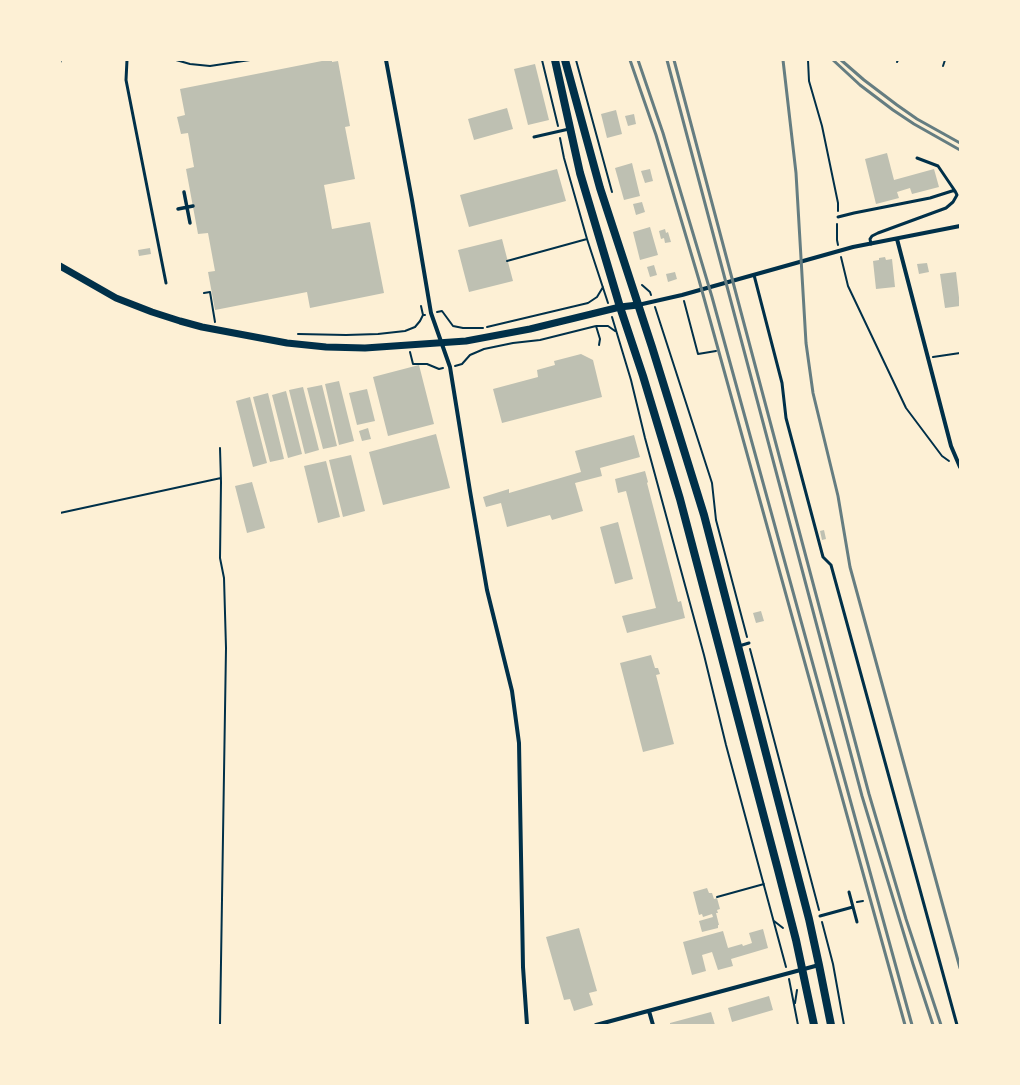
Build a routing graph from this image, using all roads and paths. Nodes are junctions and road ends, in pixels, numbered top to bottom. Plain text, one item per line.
1 (127, 60) edge
2 (176, 60) edge
3 (250, 60) edge
4 (386, 60) edge
5 (555, 60) edge
6 (565, 60) edge
7 (576, 60) edge
8 (808, 60) edge
9 (945, 60) edge
10 (943, 66) dead end
11 (594, 127) dead end
12 (570, 128) junction
13 (534, 137) dead end
14 (917, 158) dead end
15 (955, 191) junction
16 (184, 192) dead end
17 (193, 206) dead end
18 (578, 206) dead end
19 (187, 207) junction
20 (178, 209) dead end
21 (838, 217) junction
22 (190, 223) dead end
23 (960, 226) edge
24 (587, 239) junction
25 (897, 239) junction
26 (837, 240) dead end
27 (871, 244) junction
28 (841, 260) dead end
29 (507, 261) dead end
30 (60, 266) edge
31 (754, 275) junction
32 (166, 283) dead end
33 (603, 287) junction
34 (204, 293) dead end
35 (682, 295) junction
36 (654, 302) junction
37 (638, 305) junction
38 (620, 307) junction
39 (610, 310) junction
40 (432, 313) junction
41 (208, 321) dead end
42 (215, 323) junction
43 (222, 324) dead end
44 (596, 326) junction
45 (616, 332) junction
46 (292, 334) dead end
47 (442, 343) junction
48 (599, 345) dead end
49 (716, 351) dead end
50 (960, 353) edge
51 (927, 358) junction
52 (413, 364) dead end
53 (450, 367) junction
54 (220, 448) dead end
55 (950, 462) dead end
56 (960, 467) edge
57 (221, 478) junction
58 (60, 513) edge
59 (749, 643) junction
60 (738, 646) junction
61 (764, 884) junction
62 (849, 892) dead end
63 (717, 898) dead end
64 (853, 907) junction
65 (820, 916) junction
66 (857, 922) dead end
67 (820, 965) junction
68 (802, 969) junction
69 (788, 973) junction
70 (649, 1011) junction
71 (220, 1025) edge
72 (527, 1025) edge
73 (596, 1025) edge
74 (653, 1025) edge
75 (798, 1025) edge
76 (814, 1025) edge
77 (831, 1025) edge
78 (844, 1025) edge
79 (957, 1025) edge

1 - 32 lane
2 - 3 path
4 - 40 street
5 - 12 main road
6 - 37 main road
7 - 11 path
8 - 21 path
9 - 10 path
12 - 13 lane
12 - 38 main road
14 - 15 lane
15 - 21 lane
15 - 27 lane
16 - 19 street
17 - 19 street
18 - 24 path
19 - 20 street
19 - 22 street
21 - 26 path
23 - 25 street
24 - 29 path
24 - 33 path
25 - 27 street
25 - 51 street
27 - 31 street
28 - 55 path
30 - 47 street
31 - 35 street
31 - 79 lane
33 - 39 path
33 - 40 path
34 - 42 path
35 - 36 street
35 - 49 path
36 - 37 street
36 - 59 path
37 - 38 street
37 - 60 main road
38 - 39 street
38 - 68 main road
39 - 45 path
39 - 47 street
40 - 46 path
40 - 47 street
41 - 42 path
42 - 43 path
44 - 45 path
44 - 48 path
44 - 53 path
45 - 61 path
47 - 53 street
50 - 51 path
51 - 56 street
52 - 53 path
53 - 72 street
54 - 57 path
57 - 58 path
57 - 71 path
59 - 60 lane
59 - 65 path
60 - 67 main road
61 - 63 path
61 - 69 path
62 - 64 lane
64 - 65 lane
64 - 66 lane
65 - 78 path
67 - 68 street
67 - 77 main road
68 - 69 street
68 - 76 main road
69 - 70 street
69 - 75 path
70 - 73 street
70 - 74 street

